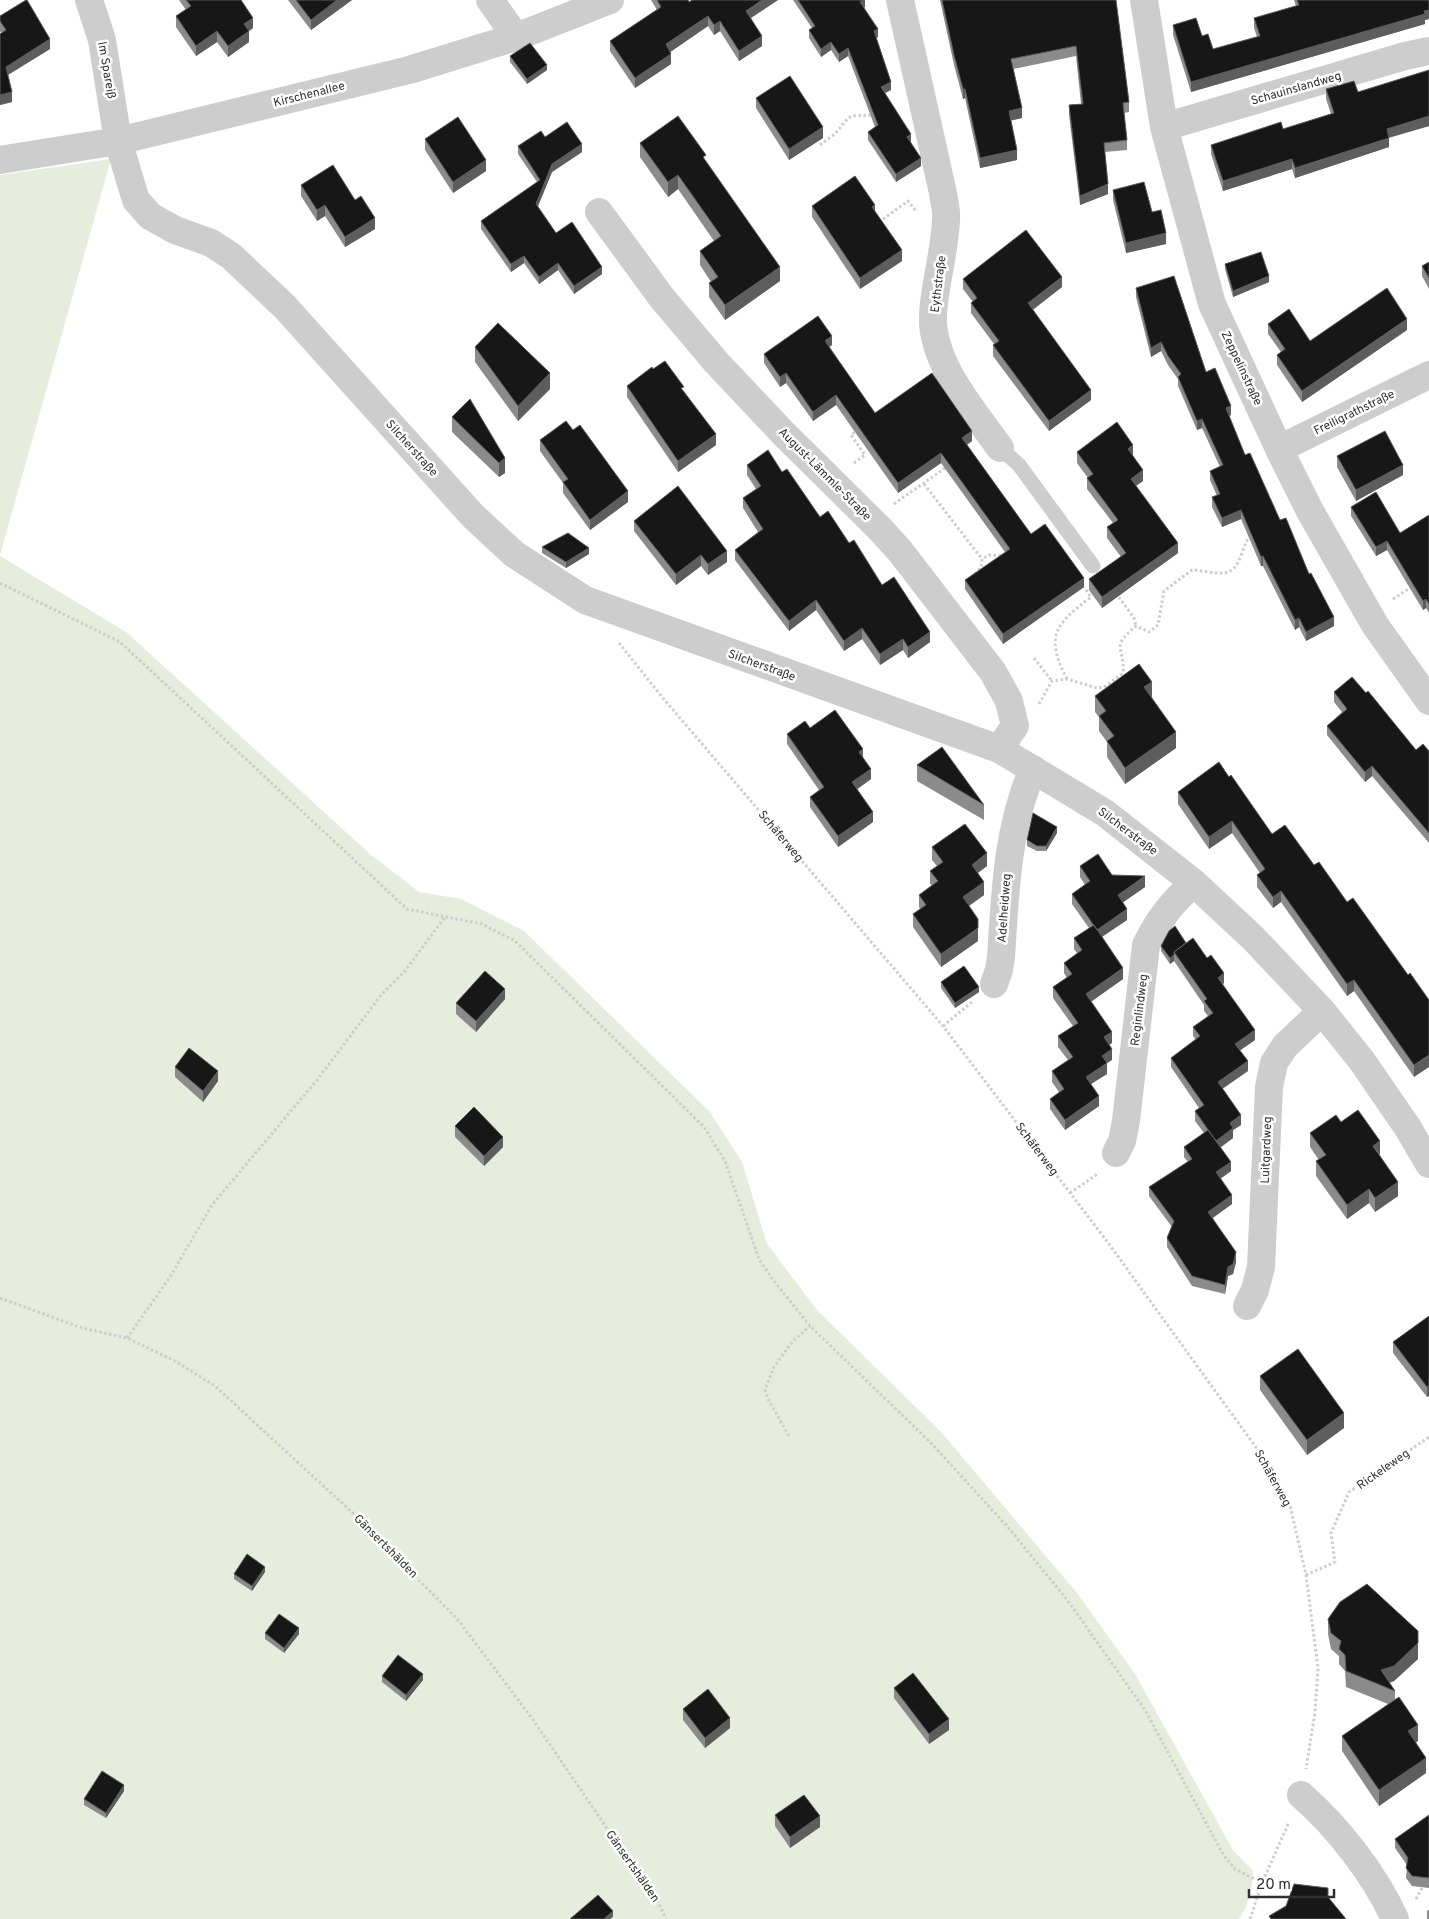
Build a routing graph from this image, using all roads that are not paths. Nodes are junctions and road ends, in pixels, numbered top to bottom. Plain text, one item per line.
1 (89, 0) edge
2 (490, 0) edge
3 (610, 0) edge
4 (900, 0) edge
5 (1144, 0) edge
6 (516, 37) junction
7 (1429, 51) edge
8 (1164, 127) junction
9 (118, 141) junction
10 (0, 160) edge
11 (599, 212) dead end
12 (1429, 376) edge
13 (1000, 448) joint
14 (1279, 449) junction
15 (1093, 566) road end
16 (1426, 692) edge
17 (999, 749) junction
18 (1033, 769) junction
19 (1194, 883) junction
20 (994, 984) road end
21 (1322, 1011) junction
22 (1116, 1153) dead end
23 (1429, 1164) edge
24 (1247, 1306) dead end
25 (1301, 1795) road end
26 (1394, 1919) edge

1 - 9 street, Im Spareiß
2 - 6 street
3 - 6 street, Kirschenallee
4 - 13 street, Eythstraße
5 - 8 street, Zeppelinstraße
6 - 9 street, Kirschenallee
7 - 8 street, Schauinslandweg
8 - 14 street, Zeppelinstraße
9 - 10 street, Kirschenallee
9 - 17 street, Silcherstraße
11 - 17 street, August-Lämmle-Straße
12 - 14 street, Freiligrathstraße
13 - 15 lane, Eythstraße
14 - 16 street, Zeppelinstraße
17 - 18 street, Silcherstraße
18 - 19 street, Silcherstraße
18 - 20 street, Adelheidweg
19 - 21 street, Silcherstraße
19 - 22 street, Reginlindweg
21 - 23 street, Silcherstraße
21 - 24 street, Luitgardweg
25 - 26 street

